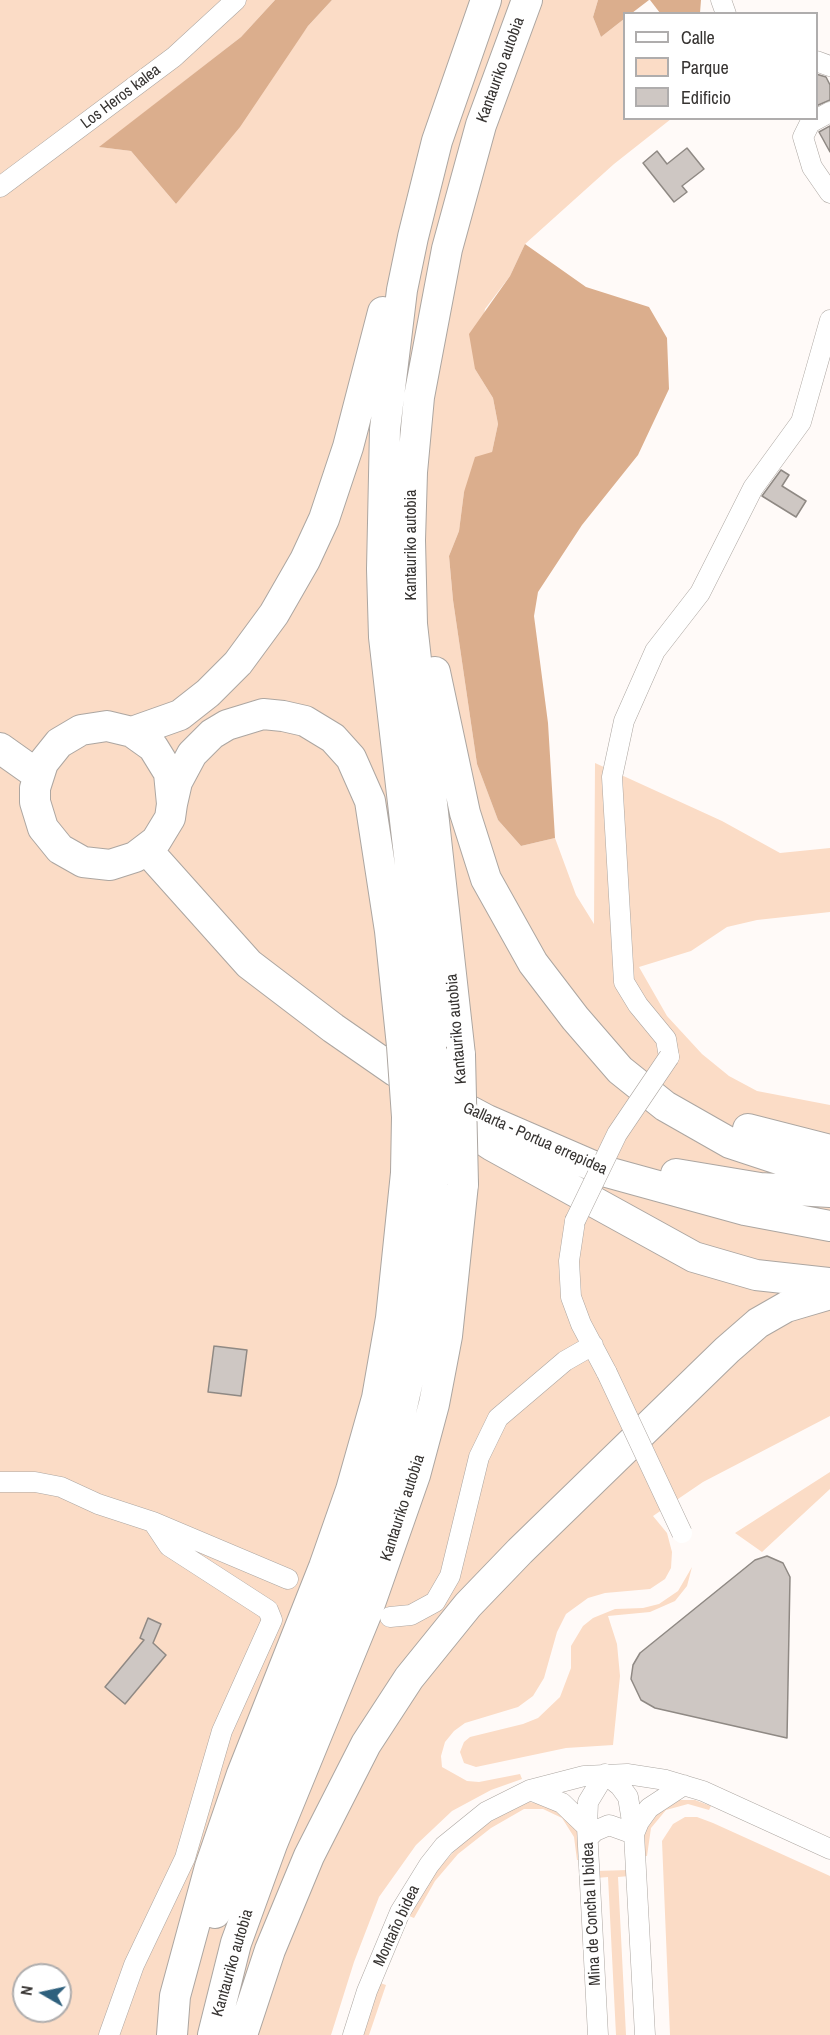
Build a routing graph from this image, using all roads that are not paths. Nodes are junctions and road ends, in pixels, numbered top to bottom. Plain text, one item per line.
1 (236, 0) edge
2 (486, 0) edge
3 (527, 0) edge
4 (815, 120) edge
5 (437, 141) junction
6 (0, 187) edge
7 (830, 193) edge
8 (830, 320) edge
9 (419, 397) junction
10 (132, 732) junction
11 (0, 748) edge
12 (38, 775) junction
13 (172, 804) junction
14 (147, 850) junction
15 (576, 1018) junction
16 (409, 1055) junction
17 (830, 1150) edge
18 (830, 1176) edge
19 (434, 1179) junction
20 (830, 1192) edge
21 (830, 1226) edge
22 (830, 1283) edge
23 (830, 1294) edge
24 (593, 1345) junction
25 (0, 1482) edge
26 (153, 1522) junction
27 (682, 1533) dead end
28 (288, 1579) dead end
29 (390, 1617) dead end
30 (605, 1774) junction
31 (684, 1785) junction
32 (530, 1790) junction
33 (587, 1833) junction
34 (634, 1834) junction
35 (830, 1849) edge
36 (109, 2035) edge
37 (172, 2035) edge
38 (184, 2035) edge
39 (213, 2035) edge
40 (242, 2035) edge
41 (353, 2035) edge
42 (598, 2035) edge
43 (645, 2035) edge

1 - 6 street, Los Heros kalea
2 - 5 highway, Kantauriko autobia
3 - 9 highway, Kantauriko autobia
4 - 7 street
5 - 10 highway
5 - 16 highway, Kantauriko autobia
8 - 24 street, bridge
9 - 15 highway
9 - 19 highway, Kantauriko autobia, bridge
10 - 12 highway
10 - 13 highway
11 - 12 highway
12 - 14 highway
13 - 14 highway
13 - 16 highway
14 - 16 highway, Gallarta - Portua errepidea
15 - 17 highway
15 - 18 highway
16 - 19 highway, Kantauriko autobia, bridge
16 - 20 highway
16 - 21 highway, Gallarta - Portua errepidea
16 - 22 highway
19 - 37 highway
19 - 38 highway, Kantauriko autobia
19 - 39 highway, Kantauriko autobia
23 - 40 highway
24 - 27 street, bridge
24 - 29 street
25 - 26 street
26 - 28 street
26 - 36 street
30 - 31 street, Montaño bidea
30 - 32 street, Montaño bidea
30 - 33 street
30 - 34 street
31 - 34 street
31 - 35 street, Montaño bidea
32 - 33 street, Mina de Concha II bidea
32 - 41 street, Montaño bidea
33 - 34 street
33 - 42 street, Mina de Concha II bidea
34 - 43 street

